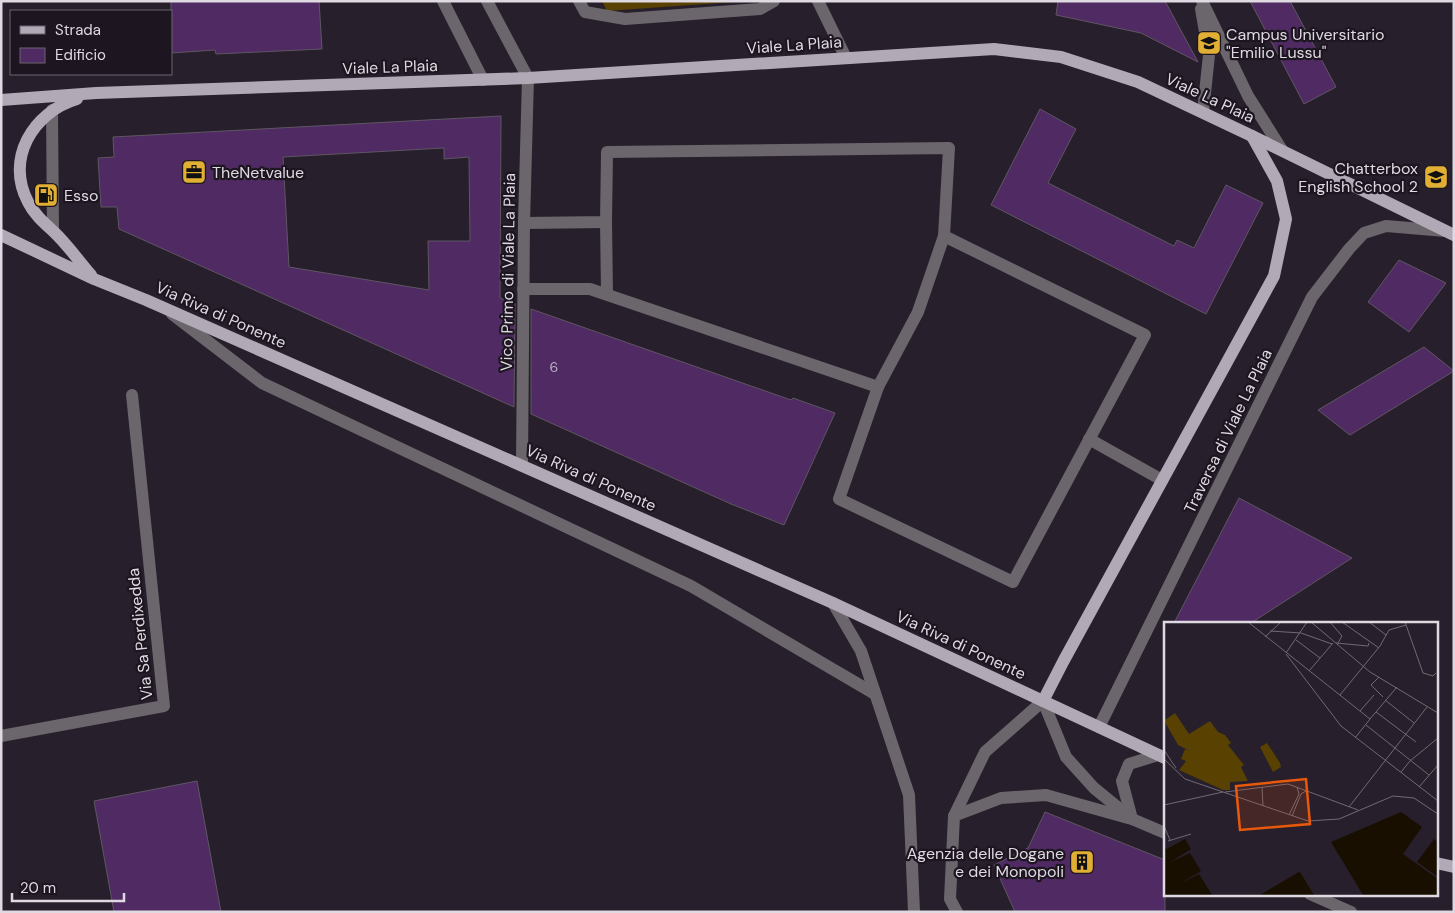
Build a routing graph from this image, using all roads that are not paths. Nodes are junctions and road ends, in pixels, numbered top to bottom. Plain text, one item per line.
1 (443, 1) edge
2 (487, 1) edge
3 (579, 1) edge
4 (774, 1) edge
5 (818, 1) edge
6 (1200, 1) edge
7 (846, 58) junction
8 (528, 78) junction
9 (483, 80) junction
10 (96, 94) junction
11 (1, 100) edge
12 (52, 110) junction
13 (1203, 112) junction
14 (1252, 136) junction
15 (1282, 150) junction
16 (606, 222) junction
17 (524, 223) junction
18 (54, 231) junction
19 (1449, 233) edge
20 (1, 235) edge
21 (944, 236) junction
22 (94, 279) junction
23 (523, 289) junction
24 (606, 294) junction
25 (162, 307) junction
26 (878, 387) junction
27 (132, 395) dead end
28 (1089, 439) junction
29 (522, 465) junction
30 (1162, 480) junction
31 (833, 603) junction
32 (875, 694) junction
33 (1044, 701) junction
34 (1099, 727) junction
35 (1, 736) edge
36 (1162, 756) edge
37 (954, 816) junction
38 (1132, 819) junction
39 (1164, 833) edge
40 (1438, 863) edge
41 (1454, 867) edge
42 (1315, 896) edge
43 (914, 912) edge
44 (957, 912) edge
45 (1351, 912) edge

1 - 9 street
2 - 8 street
3 - 4 street
5 - 7 street
6 - 13 street
6 - 15 street
7 - 8 main road, Viale La Plaia
7 - 13 main road, Viale La Plaia
8 - 9 main road, Viale La Plaia
8 - 17 street, Vico Primo di Viale La Plaia
9 - 10 main road, Viale La Plaia
10 - 11 main road, Viale La Plaia
10 - 12 main road, Viale La Plaia
12 - 18 street
12 - 18 main road, Viale La Plaia
13 - 14 main road, Viale La Plaia
14 - 15 main road, Viale La Plaia
14 - 30 main road, Traversa di Viale La Plaia
15 - 19 main road, Viale La Plaia
16 - 17 street
16 - 21 street
16 - 24 street
17 - 23 street, Vico Primo di Viale La Plaia
18 - 22 main road, Viale La Plaia
19 - 34 street, Traversa di Viale La Plaia
20 - 22 main road, Via Riva di Ponente
21 - 26 street
21 - 28 street
22 - 25 main road, Via Riva di Ponente
23 - 24 street
23 - 29 street, Vico Primo di Viale La Plaia
24 - 26 street
25 - 29 main road, Via Riva di Ponente
25 - 32 street
26 - 28 street
27 - 35 street, Via Sa Perdixedda
28 - 30 street
29 - 31 main road, Via Riva di Ponente
30 - 33 main road, Traversa di Viale La Plaia
31 - 32 street
31 - 33 main road, Via Riva di Ponente
32 - 43 street
33 - 34 main road, Via Riva di Ponente
33 - 37 street
33 - 38 street
34 - 36 main road, Via Riva di Ponente
36 - 38 street
37 - 38 street
37 - 44 street
38 - 39 street
40 - 41 main road
42 - 45 street

